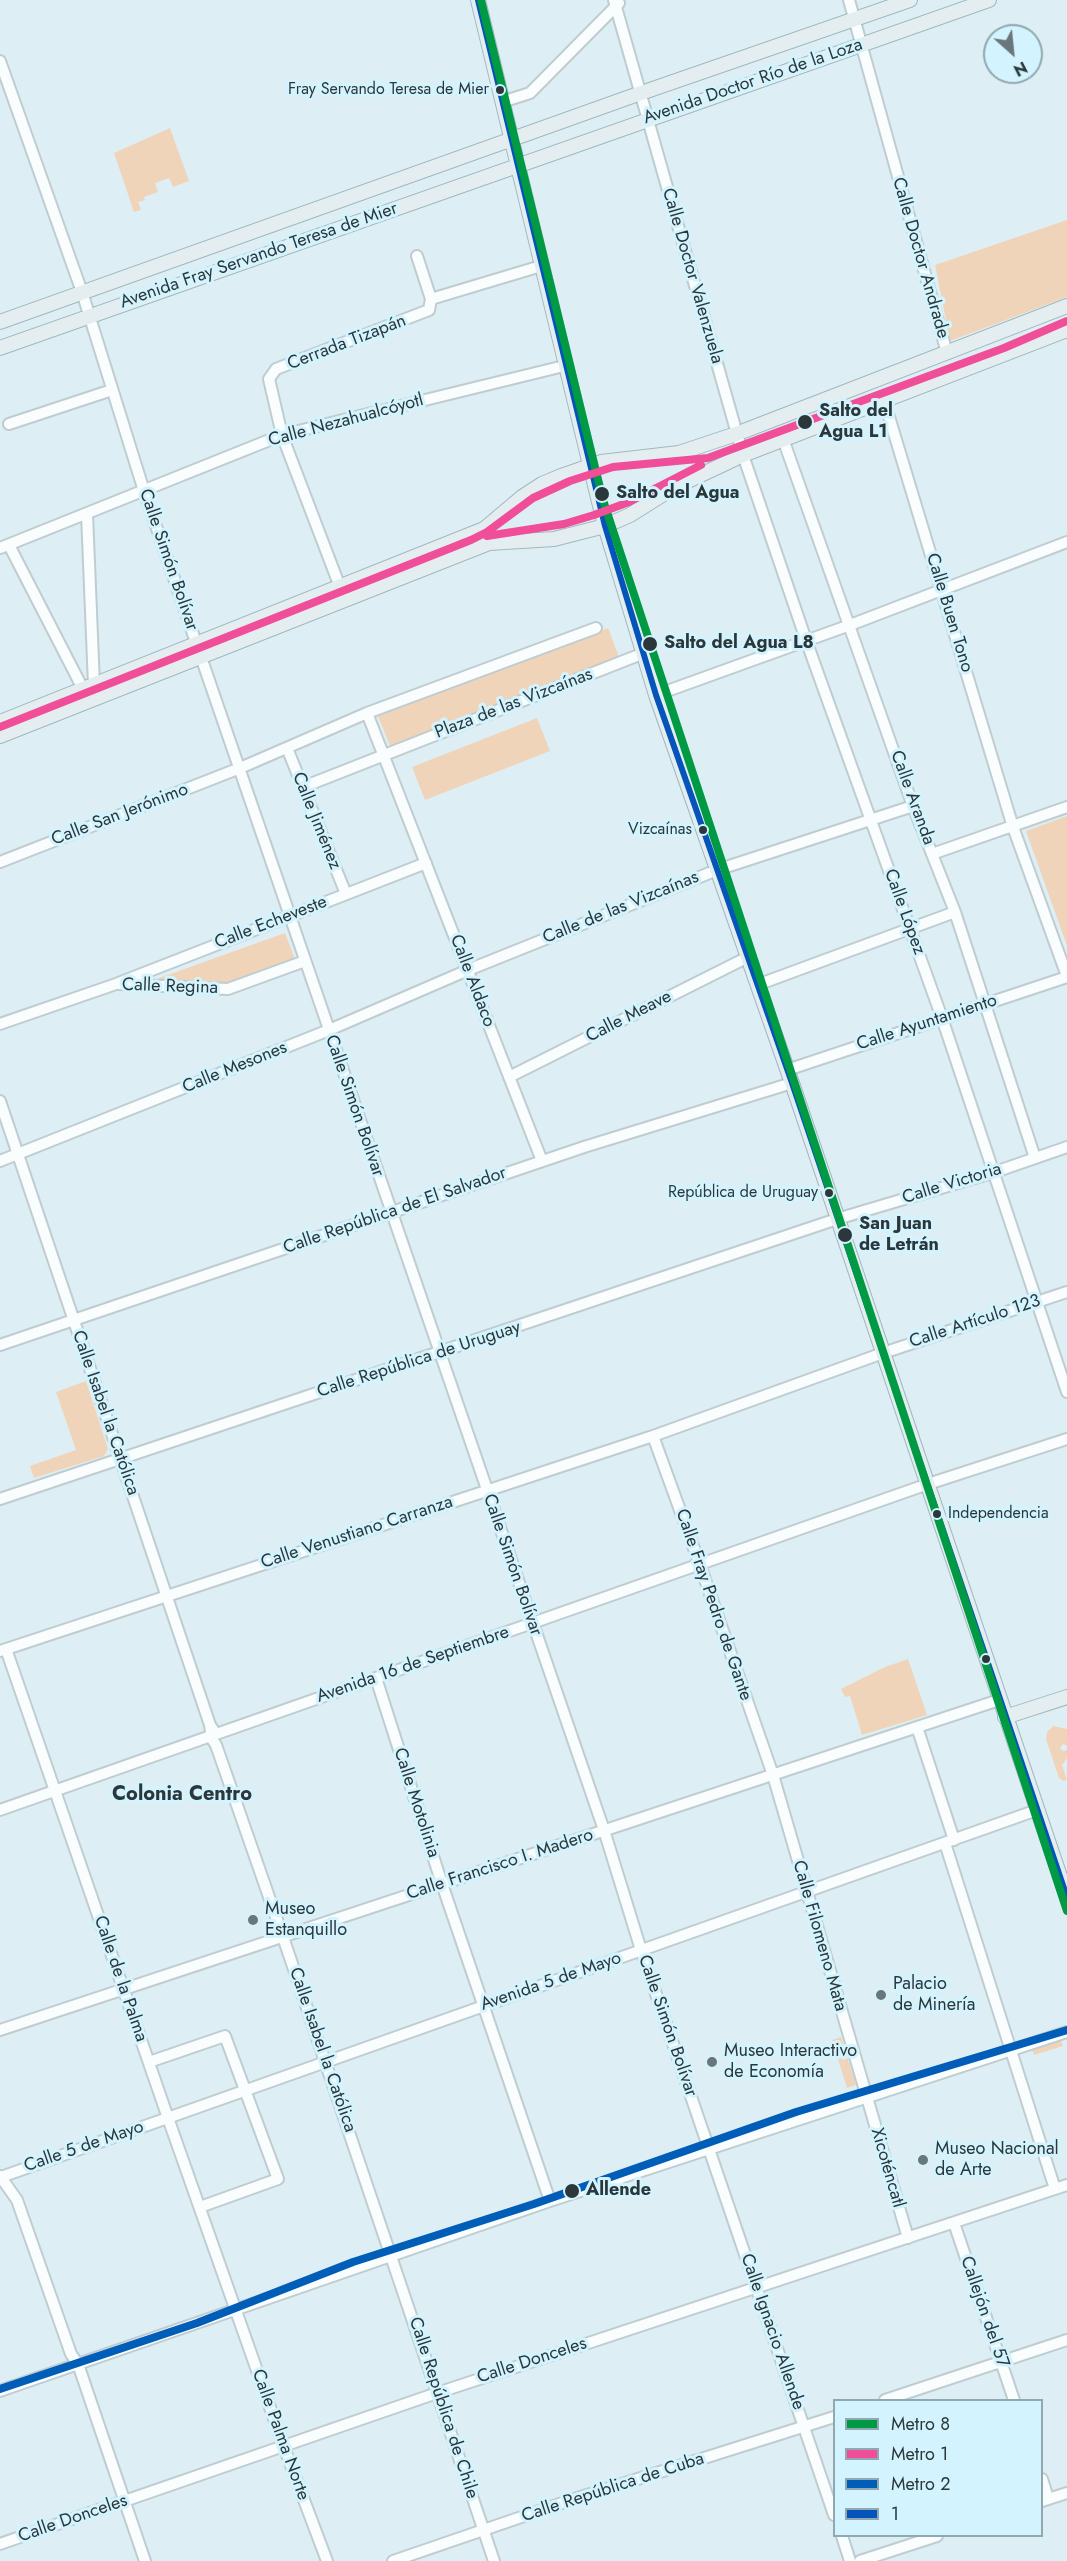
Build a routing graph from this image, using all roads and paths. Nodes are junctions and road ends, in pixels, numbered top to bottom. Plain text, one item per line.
1 (478, 0) edge
2 (849, 0) edge
3 (910, 0) edge
4 (989, 0) edge
5 (617, 2) edge
6 (854, 19) junction
7 (861, 43) junction
8 (0, 61) edge
9 (641, 93) junction
10 (502, 102) junction
11 (648, 119) junction
12 (511, 139) junction
13 (517, 165) junction
14 (417, 256) dead end
15 (541, 266) junction
16 (82, 292) junction
17 (431, 299) junction
18 (1067, 306) edge
19 (89, 316) junction
20 (0, 322) edge
21 (1067, 330) edge
22 (0, 348) edge
23 (946, 353) junction
24 (564, 366) junction
25 (112, 390) junction
26 (884, 400) junction
27 (9, 424) dead end
28 (736, 434) junction
29 (282, 435) junction
30 (783, 439) junction
31 (743, 455) junction
32 (590, 465) junction
33 (144, 491) junction
34 (87, 514) junction
35 (605, 526) junction
36 (1067, 542) edge
37 (4, 547) edge
38 (340, 587) junction
39 (942, 589) junction
40 (850, 625) junction
41 (596, 628) dead end
42 (806, 640) junction
43 (200, 650) junction
44 (644, 653) junction
45 (89, 687) junction
46 (656, 695) junction
47 (367, 713) junction
48 (0, 722) edge
49 (0, 736) edge
50 (287, 748) junction
51 (384, 755) junction
52 (240, 768) junction
53 (303, 787) junction
54 (913, 806) junction
55 (1067, 807) edge
56 (871, 820) junction
57 (1013, 826) junction
58 (932, 854) junction
59 (0, 862) edge
60 (426, 863) junction
61 (717, 870) junction
62 (346, 894) junction
63 (955, 912) junction
64 (290, 916) junction
65 (910, 929) junction
66 (748, 957) junction
67 (305, 961) junction
68 (468, 970) junction
69 (1067, 977) edge
70 (116, 984) junction
71 (758, 985) junction
72 (987, 1004) junction
73 (942, 1018) junction
74 (0, 1024) edge
75 (329, 1030) junction
76 (790, 1076) junction
77 (509, 1077) junction
78 (0, 1101) edge
79 (1067, 1147) edge
80 (18, 1155) junction
81 (1035, 1158) junction
82 (0, 1161) edge
83 (542, 1161) junction
84 (995, 1172) junction
85 (391, 1212) junction
86 (837, 1219) junction
87 (1067, 1292) edge
88 (1038, 1302) junction
89 (74, 1320) junction
90 (0, 1345) edge
91 (439, 1353) junction
92 (883, 1353) junction
93 (1067, 1392) edge
94 (653, 1436) junction
95 (1067, 1439) edge
96 (120, 1458) junction
97 (927, 1484) junction
98 (486, 1490) junction
99 (0, 1499) edge
100 (700, 1565) junction
101 (166, 1595) junction
102 (532, 1624) junction
103 (3, 1650) edge
104 (376, 1678) junction
105 (1067, 1697) edge
106 (999, 1700) junction
107 (1005, 1717) junction
108 (917, 1727) junction
109 (213, 1735) junction
110 (773, 1775) junction
111 (54, 1791) junction
112 (0, 1810) edge
113 (1037, 1810) junction
114 (604, 1830) junction
115 (949, 1841) junction
116 (442, 1884) junction
117 (806, 1892) junction
118 (1067, 1897) edge
119 (283, 1936) junction
120 (641, 1950) junction
121 (123, 1990) junction
122 (484, 2006) junction
123 (0, 2030) edge
124 (1067, 2032) edge
125 (1011, 2050) junction
126 (149, 2062) junction
127 (326, 2062) junction
128 (245, 2090) junction
129 (867, 2098) junction
130 (168, 2118) junction
131 (709, 2150) junction
132 (0, 2176) edge
133 (1067, 2185) edge
134 (1055, 2189) junction
135 (550, 2201) junction
136 (200, 2207) junction
137 (954, 2223) junction
138 (908, 2238) junction
139 (392, 2254) junction
140 (757, 2287) junction
141 (235, 2308) junction
142 (1067, 2340) edge
143 (1001, 2362) junction
144 (78, 2364) junction
145 (0, 2391) edge
146 (437, 2393) junction
147 (888, 2399) edge
148 (1014, 2399) edge
149 (833, 2417) edge
150 (804, 2427) junction
151 (284, 2447) junction
152 (1067, 2493) edge
153 (125, 2500) junction
154 (1045, 2500) edge
155 (833, 2512) edge
156 (483, 2530) junction
157 (843, 2537) edge
158 (931, 2537) edge
159 (0, 2544) edge
160 (145, 2561) edge
161 (327, 2561) edge
162 (393, 2561) edge
163 (494, 2561) edge
164 (850, 2561) edge
165 (860, 2561) edge

1 - 10 main road
2 - 6 street, Calle Doctor Andrade
3 - 6 main road, Avenida Doctor Río de la Loza
4 - 7 main road, Avenida Doctor Río de la Loza
5 - 9 street, Calle Doctor Valenzuela
5 - 10 street
6 - 7 street, Calle Doctor Andrade
6 - 9 main road, Avenida Doctor Río de la Loza
7 - 11 main road, Avenida Doctor Río de la Loza
7 - 23 street, Calle Doctor Andrade
8 - 16 street, Calle Simón Bolívar
9 - 11 street, Calle Doctor Valenzuela
9 - 12 main road, Avenida Doctor Río de la Loza
10 - 12 main road
11 - 13 main road, Avenida Doctor Río de la Loza
11 - 28 street, Calle Doctor Valenzuela
12 - 13 main road
12 - 16 main road, Avenida Fray Servando Teresa de Mier
13 - 15 main road
13 - 19 main road, Avenida Fray Servando Teresa de Mier
14 - 17 street
15 - 17 street
15 - 24 main road
16 - 19 street, Calle Simón Bolívar
16 - 20 main road, Avenida Fray Servando Teresa de Mier
17 - 29 street, Cerrada Tizapán
18 - 23 main road
19 - 22 main road, Avenida Fray Servando Teresa de Mier
19 - 25 street, Calle Simón Bolívar
21 - 26 main road
23 - 28 main road
24 - 29 street, Calle Nezahualcóyotl
24 - 32 main road
25 - 27 street
25 - 33 street, Calle Simón Bolívar
26 - 30 main road
26 - 39 street, Calle Buen Tono
28 - 31 street, Calle López
28 - 32 main road
29 - 33 street, Calle Nezahualcóyotl
29 - 38 street
30 - 31 main road
30 - 40 street, Calle Aranda
31 - 35 main road
31 - 42 street, Calle López
32 - 35 main road
32 - 38 main road
33 - 34 street, Calle Nezahualcóyotl
33 - 43 street, Calle Simón Bolívar
34 - 37 street, Calle Nezahualcóyotl
34 - 45 street
35 - 43 main road
35 - 44 main road
36 - 39 street
37 - 45 street
38 - 43 main road
39 - 40 street
39 - 57 street, Calle Buen Tono
40 - 42 street
40 - 54 street, Calle Aranda
41 - 47 street
42 - 46 street
42 - 56 street, Calle López
43 - 45 main road
43 - 49 main road
43 - 52 street, Calle Simón Bolívar
44 - 46 main road
44 - 51 street, Plaza de las Vizcaínas
45 - 48 main road
46 - 61 main road
47 - 50 street
47 - 51 street, Calle Aldaco
50 - 52 street
50 - 53 street, Calle Jiménez
51 - 53 street, Plaza de las Vizcaínas
51 - 60 street, Calle Aldaco
52 - 59 street, Calle San Jerónimo
52 - 64 street, Calle Simón Bolívar
53 - 62 street, Calle Jiménez
54 - 56 street, Calle de las Vizcaínas
54 - 58 street, Calle Aranda
55 - 57 street
56 - 61 street, Calle de las Vizcaínas
56 - 65 street, Calle López
57 - 58 street
57 - 69 street, Calle Buen Tono
58 - 63 street, Calle Aranda
60 - 62 street, Calle Echeveste
60 - 68 street, Calle Aldaco
61 - 66 main road
61 - 68 street, Calle de las Vizcaínas
62 - 64 street, Calle Echeveste
63 - 65 street
63 - 72 street, Calle Aranda
64 - 67 street, Calle Simón Bolívar
64 - 70 street, Calle Echeveste
65 - 71 street
65 - 73 street, Calle López
66 - 71 main road
66 - 77 street, Calle Meave
67 - 70 street, Calle Regina
67 - 75 street, Calle Simón Bolívar
68 - 75 street, Calle Mesones
68 - 77 street, Calle Aldaco
69 - 72 street, Calle Ayuntamiento
70 - 74 street, Calle Regina
71 - 76 main road
72 - 73 street, Calle Ayuntamiento
72 - 81 street, Calle Aranda
73 - 76 street, Calle Ayuntamiento
73 - 84 street, Calle López
75 - 80 street, Calle Mesones
75 - 85 street, Calle Simón Bolívar
76 - 83 street, Calle República de El Salvador
76 - 86 main road
77 - 83 street, Calle Aldaco
78 - 80 street, Calle Isabel la Católica
79 - 81 street, Calle Victoria
80 - 82 street, Calle Mesones
80 - 89 street, Calle Isabel la Católica
81 - 84 street, Calle Victoria
83 - 85 street, Calle República de El Salvador
84 - 86 street, Calle Victoria
84 - 88 street, Calle López
85 - 89 street, Calle República de El Salvador
85 - 91 street, Calle Simón Bolívar
86 - 91 street, Calle República de Uruguay
86 - 92 main road
87 - 88 street, Calle Artículo 123
88 - 92 street, Calle Artículo 123
88 - 93 street, Calle López
89 - 90 street, Calle República de El Salvador
89 - 96 street, Calle Isabel la Católica
91 - 96 street, Calle República de Uruguay
91 - 98 street, Calle Simón Bolívar
92 - 94 street, Calle Venustiano Carranza
92 - 97 main road
94 - 98 street, Calle Venustiano Carranza
94 - 100 street, Calle Fray Pedro de Gante
95 - 97 street, Avenida 16 de Septiembre
96 - 99 street, Calle República de Uruguay
96 - 101 street, Calle Isabel la Católica
97 - 100 street, Avenida 16 de Septiembre
97 - 106 main road
98 - 101 street, Calle Venustiano Carranza
98 - 102 street, Calle Simón Bolívar
100 - 102 street, Avenida 16 de Septiembre
100 - 110 street, Calle Fray Pedro de Gante
101 - 103 street, Calle Venustiano Carranza
101 - 109 street, Calle Isabel la Católica
102 - 104 street, Avenida 16 de Septiembre
102 - 114 street, Calle Simón Bolívar
103 - 111 street, Calle de la Palma
104 - 109 street, Avenida 16 de Septiembre
104 - 116 street, Calle Motolinia
105 - 107 main road
106 - 107 main road
106 - 108 street, Calle Francisco I. Madero
107 - 113 main road
108 - 110 street, Calle Francisco I. Madero
108 - 115 street
109 - 111 street, Avenida 16 de Septiembre
109 - 119 street, Calle Isabel la Católica
110 - 114 street, Calle Francisco I. Madero
110 - 117 street, Calle Filomeno Mata
111 - 112 street, Avenida 16 de Septiembre
111 - 121 street, Calle de la Palma
113 - 115 street, Avenida 5 de Mayo
113 - 118 main road
114 - 116 street, Calle Francisco I. Madero
114 - 120 street, Calle Simón Bolívar
115 - 117 street, Avenida 5 de Mayo
115 - 125 street
116 - 119 street, Calle Francisco I. Madero
116 - 122 street, Calle Motolinia
117 - 120 street, Avenida 5 de Mayo
117 - 129 street, Calle Filomeno Mata
119 - 121 street, Calle Francisco I. Madero
119 - 127 street, Calle Isabel la Católica
120 - 122 street, Avenida 5 de Mayo
120 - 131 street, Calle Simón Bolívar
121 - 123 street, Calle Francisco I. Madero
121 - 126 street, Calle de la Palma
122 - 127 street, Avenida 5 de Mayo
122 - 135 street, Calle Motolinia
124 - 125 street
125 - 129 street
125 - 134 street
126 - 128 street
126 - 130 street, Calle de la Palma
127 - 128 street, Avenida 5 de Mayo
127 - 139 street, Calle Isabel la Católica
128 - 130 street, Avenida 5 de Mayo
128 - 136 street
129 - 131 street
129 - 138 street, Xicoténcatl
130 - 132 street, Calle 5 de Mayo
130 - 136 street, Calle de la Palma
131 - 135 street
131 - 140 street, Calle Ignacio Allende
132 - 144 street
133 - 134 street, Calle Donceles
134 - 137 street, Calle Donceles
135 - 139 street
136 - 141 street, Calle de la Palma
137 - 138 street, Calle Donceles
137 - 143 street, Callejón del 57
138 - 140 street, Calle Donceles
139 - 141 street
139 - 146 street, Calle República de Chile
140 - 146 street, Calle Donceles
140 - 150 street, Calle Ignacio Allende
141 - 144 street
141 - 151 street, Calle Palma Norte
142 - 143 street
143 - 147 street
143 - 148 street, Callejón del 57
144 - 145 street
144 - 153 street
146 - 151 street, Calle Donceles
146 - 156 street, Calle República de Chile
149 - 150 street, Calle República de Cuba
150 - 155 street, Calle Ignacio Allende
150 - 156 street, Calle República de Cuba
151 - 153 street, Calle Donceles
151 - 161 street, Calle Palma Norte
152 - 154 street
153 - 159 street, Calle Donceles
153 - 160 street
156 - 162 street, Calle República de Cuba
156 - 163 street, Calle República de Chile
157 - 164 street
158 - 165 street

